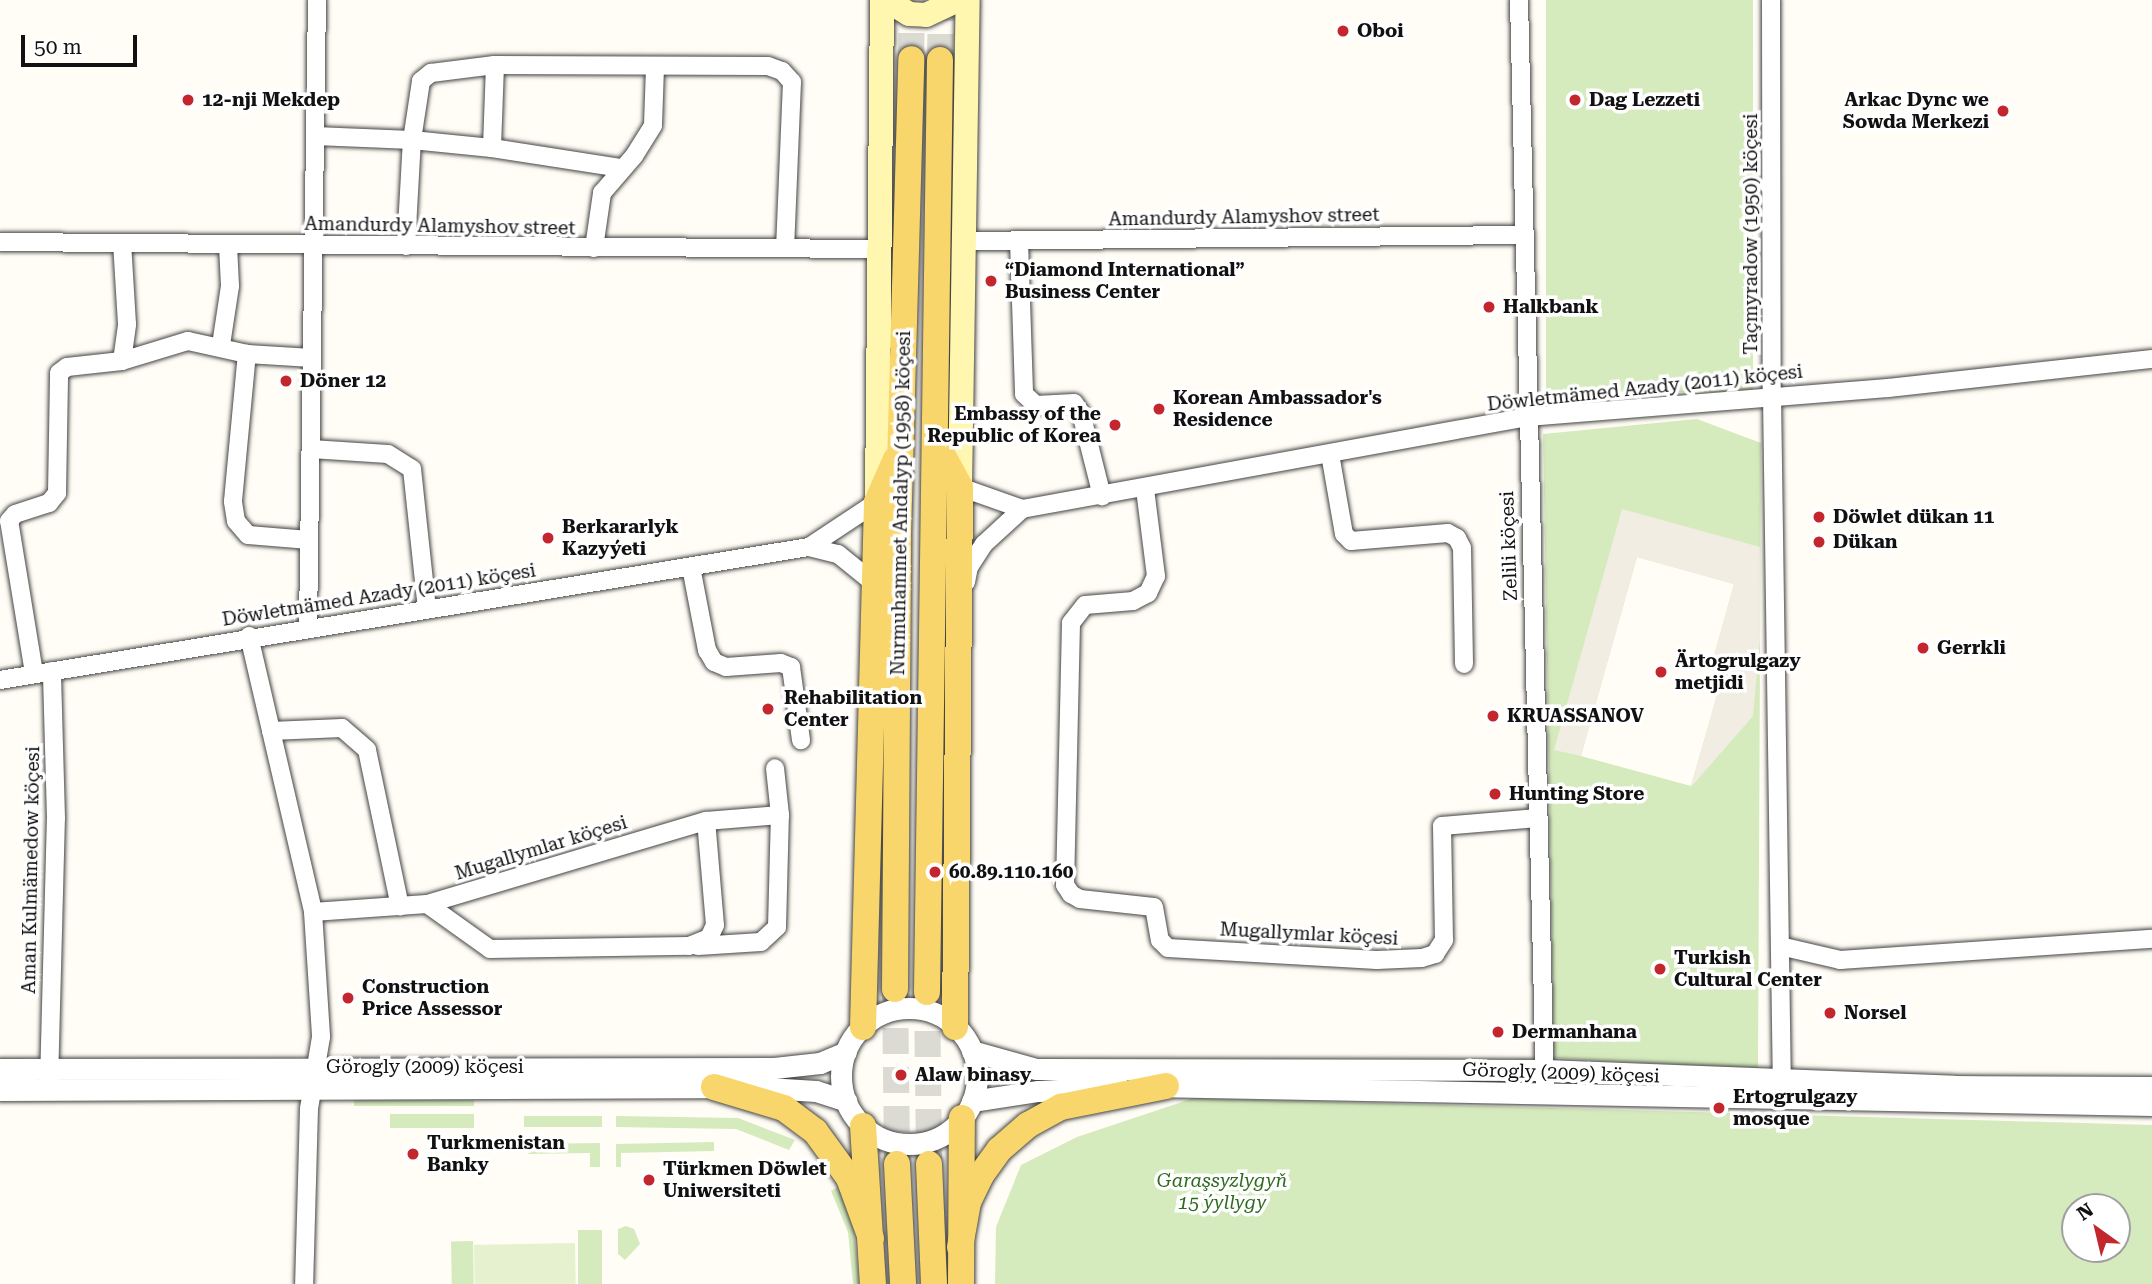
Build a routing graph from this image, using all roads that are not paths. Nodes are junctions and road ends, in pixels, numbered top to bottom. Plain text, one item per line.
1 (317, 0) edge
2 (867, 0) edge
3 (884, 0) edge
4 (958, 0) edge
5 (968, 0) edge
6 (986, 0) edge
7 (1519, 0) edge
8 (1771, 0) edge
9 (884, 34) junction
10 (969, 42) junction
11 (911, 60) tunnel mouth
12 (940, 60) tunnel mouth
13 (495, 65) junction
14 (655, 68) junction
15 (315, 136) junction
16 (412, 140) junction
17 (492, 148) junction
18 (621, 168) junction
19 (1523, 234) junction
20 (965, 241) junction
21 (1019, 241) junction
22 (0, 242) edge
23 (122, 243) junction
24 (228, 244) junction
25 (314, 246) junction
26 (406, 246) junction
27 (785, 246) junction
28 (594, 248) junction
29 (881, 249) junction
30 (221, 345) junction
31 (247, 354) junction
32 (312, 358) junction
33 (2152, 359) edge
34 (122, 361) junction
35 (1772, 395) junction
36 (1527, 417) junction
37 (934, 441) junction
38 (903, 443) junction
39 (311, 449) junction
40 (1331, 454) junction
41 (960, 487) junction
42 (1145, 489) junction
43 (1102, 496) junction
44 (877, 502) junction
45 (1022, 509) junction
46 (309, 540) junction
47 (809, 547) junction
48 (691, 567) junction
49 (874, 583) junction
50 (427, 609) junction
51 (308, 627) junction
52 (250, 636) junction
53 (956, 643) junction
54 (1464, 664) dead end
55 (897, 668) junction
56 (43, 672) junction
57 (0, 680) edge
58 (928, 681) junction
59 (271, 731) junction
60 (801, 740) dead end
61 (775, 768) dead end
62 (780, 815) junction
63 (1538, 818) junction
64 (706, 821) junction
65 (427, 904) junction
66 (400, 907) junction
67 (313, 912) junction
68 (2152, 939) edge
69 (689, 946) junction
70 (1780, 946) junction
71 (895, 989) tunnel mouth
72 (927, 992) tunnel mouth
73 (863, 1027) junction
74 (955, 1027) junction
75 (972, 1051) junction
76 (846, 1052) junction
77 (316, 1067) junction
78 (0, 1069) edge
79 (49, 1079) junction
80 (1545, 1081) junction
81 (1166, 1086) junction
82 (714, 1087) junction
83 (2152, 1087) edge
84 (312, 1088) junction
85 (1782, 1089) junction
86 (0, 1090) edge
87 (846, 1101) junction
88 (2152, 1105) edge
89 (967, 1110) junction
90 (863, 1126) junction
91 (897, 1164) tunnel mouth
92 (929, 1164) tunnel mouth
93 (871, 1238) junction
94 (960, 1247) junction
95 (304, 1284) edge
96 (873, 1284) edge
97 (903, 1284) edge
98 (934, 1284) edge
99 (961, 1284) edge

1 - 15 street
2 - 9 main road
3 - 4 main road
3 - 9 main road
5 - 10 main road
6 - 10 main road
7 - 19 street, Zelili köçesi
8 - 35 street, Taçmyradow (1950) köçesi
9 - 29 main road
10 - 20 main road
11 - 38 main road, Nurmuhammet Andalyp (1958) köçesi
12 - 37 main road, Nurmuhammet Andalyp (1958) köçesi
13 - 14 street
13 - 16 street
13 - 17 street
14 - 18 street
14 - 27 street
15 - 16 street
15 - 25 street
16 - 17 street
16 - 26 street
17 - 18 street
18 - 28 street
19 - 21 street, Amandurdy Alamyshov street
19 - 36 street, Zelili köçesi
20 - 21 street, Amandurdy Alamyshov street
20 - 41 main road
21 - 43 street
22 - 23 street, Amandurdy Alamyshov street
23 - 24 street, Amandurdy Alamyshov street
23 - 34 street
24 - 25 street, Amandurdy Alamyshov street
24 - 30 street
25 - 26 street, Amandurdy Alamyshov street
25 - 32 street
26 - 28 street, Amandurdy Alamyshov street
27 - 28 street, Amandurdy Alamyshov street
27 - 29 street, Amandurdy Alamyshov street
29 - 44 main road
30 - 31 street
30 - 34 street
31 - 32 street
31 - 46 street
32 - 39 street
33 - 35 street, Döwletmämed Azady (2011) köçesi
34 - 56 street, Aman Kulmämedow köçesi
35 - 36 street, Döwletmämed Azady (2011) köçesi
35 - 70 street, Taçmyradow (1950) köçesi
36 - 40 street, Döwletmämed Azady (2011) köçesi
36 - 63 street, Zelili köçesi
37 - 41 main road
37 - 58 main road, Nurmuhammet Andalyp (1958) köçesi
38 - 44 main road
38 - 55 main road, Nurmuhammet Andalyp (1958) köçesi
39 - 46 street
39 - 50 street
40 - 42 street, Döwletmämed Azady (2011) köçesi
40 - 54 street
41 - 45 street, Döwletmämed Azady (2011) köçesi
41 - 53 main road
42 - 43 street, Döwletmämed Azady (2011) köçesi
42 - 63 street, Mugallymlar köçesi
43 - 45 street, Döwletmämed Azady (2011) köçesi
44 - 47 street, Döwletmämed Azady (2011) köçesi
44 - 49 main road
45 - 53 street
46 - 51 street
47 - 48 street, Döwletmämed Azady (2011) köçesi
47 - 49 street, Nurmuhammet Andalyp (1958) köçesi
48 - 50 street, Döwletmämed Azady (2011) köçesi
48 - 60 street
49 - 55 main road
49 - 73 main road
50 - 51 street, Döwletmämed Azady (2011) köçesi
51 - 52 street, Döwletmämed Azady (2011) köçesi
52 - 56 street, Döwletmämed Azady (2011) köçesi
52 - 59 street
53 - 58 main road
53 - 74 main road
55 - 71 main road, Nurmuhammet Andalyp (1958) köçesi
56 - 57 street, Döwletmämed Azady (2011) köçesi
56 - 79 street, Aman Kulmämedow köçesi
58 - 72 main road, Nurmuhammet Andalyp (1958) köçesi
59 - 66 street
59 - 67 street
61 - 62 street
62 - 64 street, Mugallymlar köçesi
62 - 69 street
63 - 80 street, Zelili köçesi
64 - 65 street, Mugallymlar köçesi
64 - 69 street
65 - 66 street, Mugallymlar köçesi
65 - 69 street
66 - 67 street, Mugallymlar köçesi
67 - 77 street
68 - 70 street
70 - 85 street, Taçmyradow (1950) köçesi
73 - 74 street
73 - 76 street
74 - 75 street
75 - 80 street, Görogly (2009) köçesi
75 - 89 street
76 - 77 street, Görogly (2009) köçesi
76 - 87 street
77 - 79 street, Görogly (2009) köçesi
77 - 84 street
78 - 79 street, Görogly (2009) köçesi
79 - 84 street, Görogly (2009) köçesi
79 - 86 street, Görogly (2009) köçesi
80 - 81 street, Görogly (2009) köçesi
80 - 85 street, Görogly (2009) köçesi
81 - 89 street, Görogly (2009) köçesi
81 - 94 main road
82 - 84 street, Görogly (2009) köçesi
82 - 87 street, Görogly (2009) köçesi
82 - 93 main road
83 - 85 street, Görogly (2009) köçesi
84 - 95 street
85 - 88 street, Görogly (2009) köçesi
87 - 90 street
89 - 90 street
89 - 94 main road
90 - 93 main road
91 - 97 main road
92 - 98 main road
93 - 96 main road
94 - 99 main road

